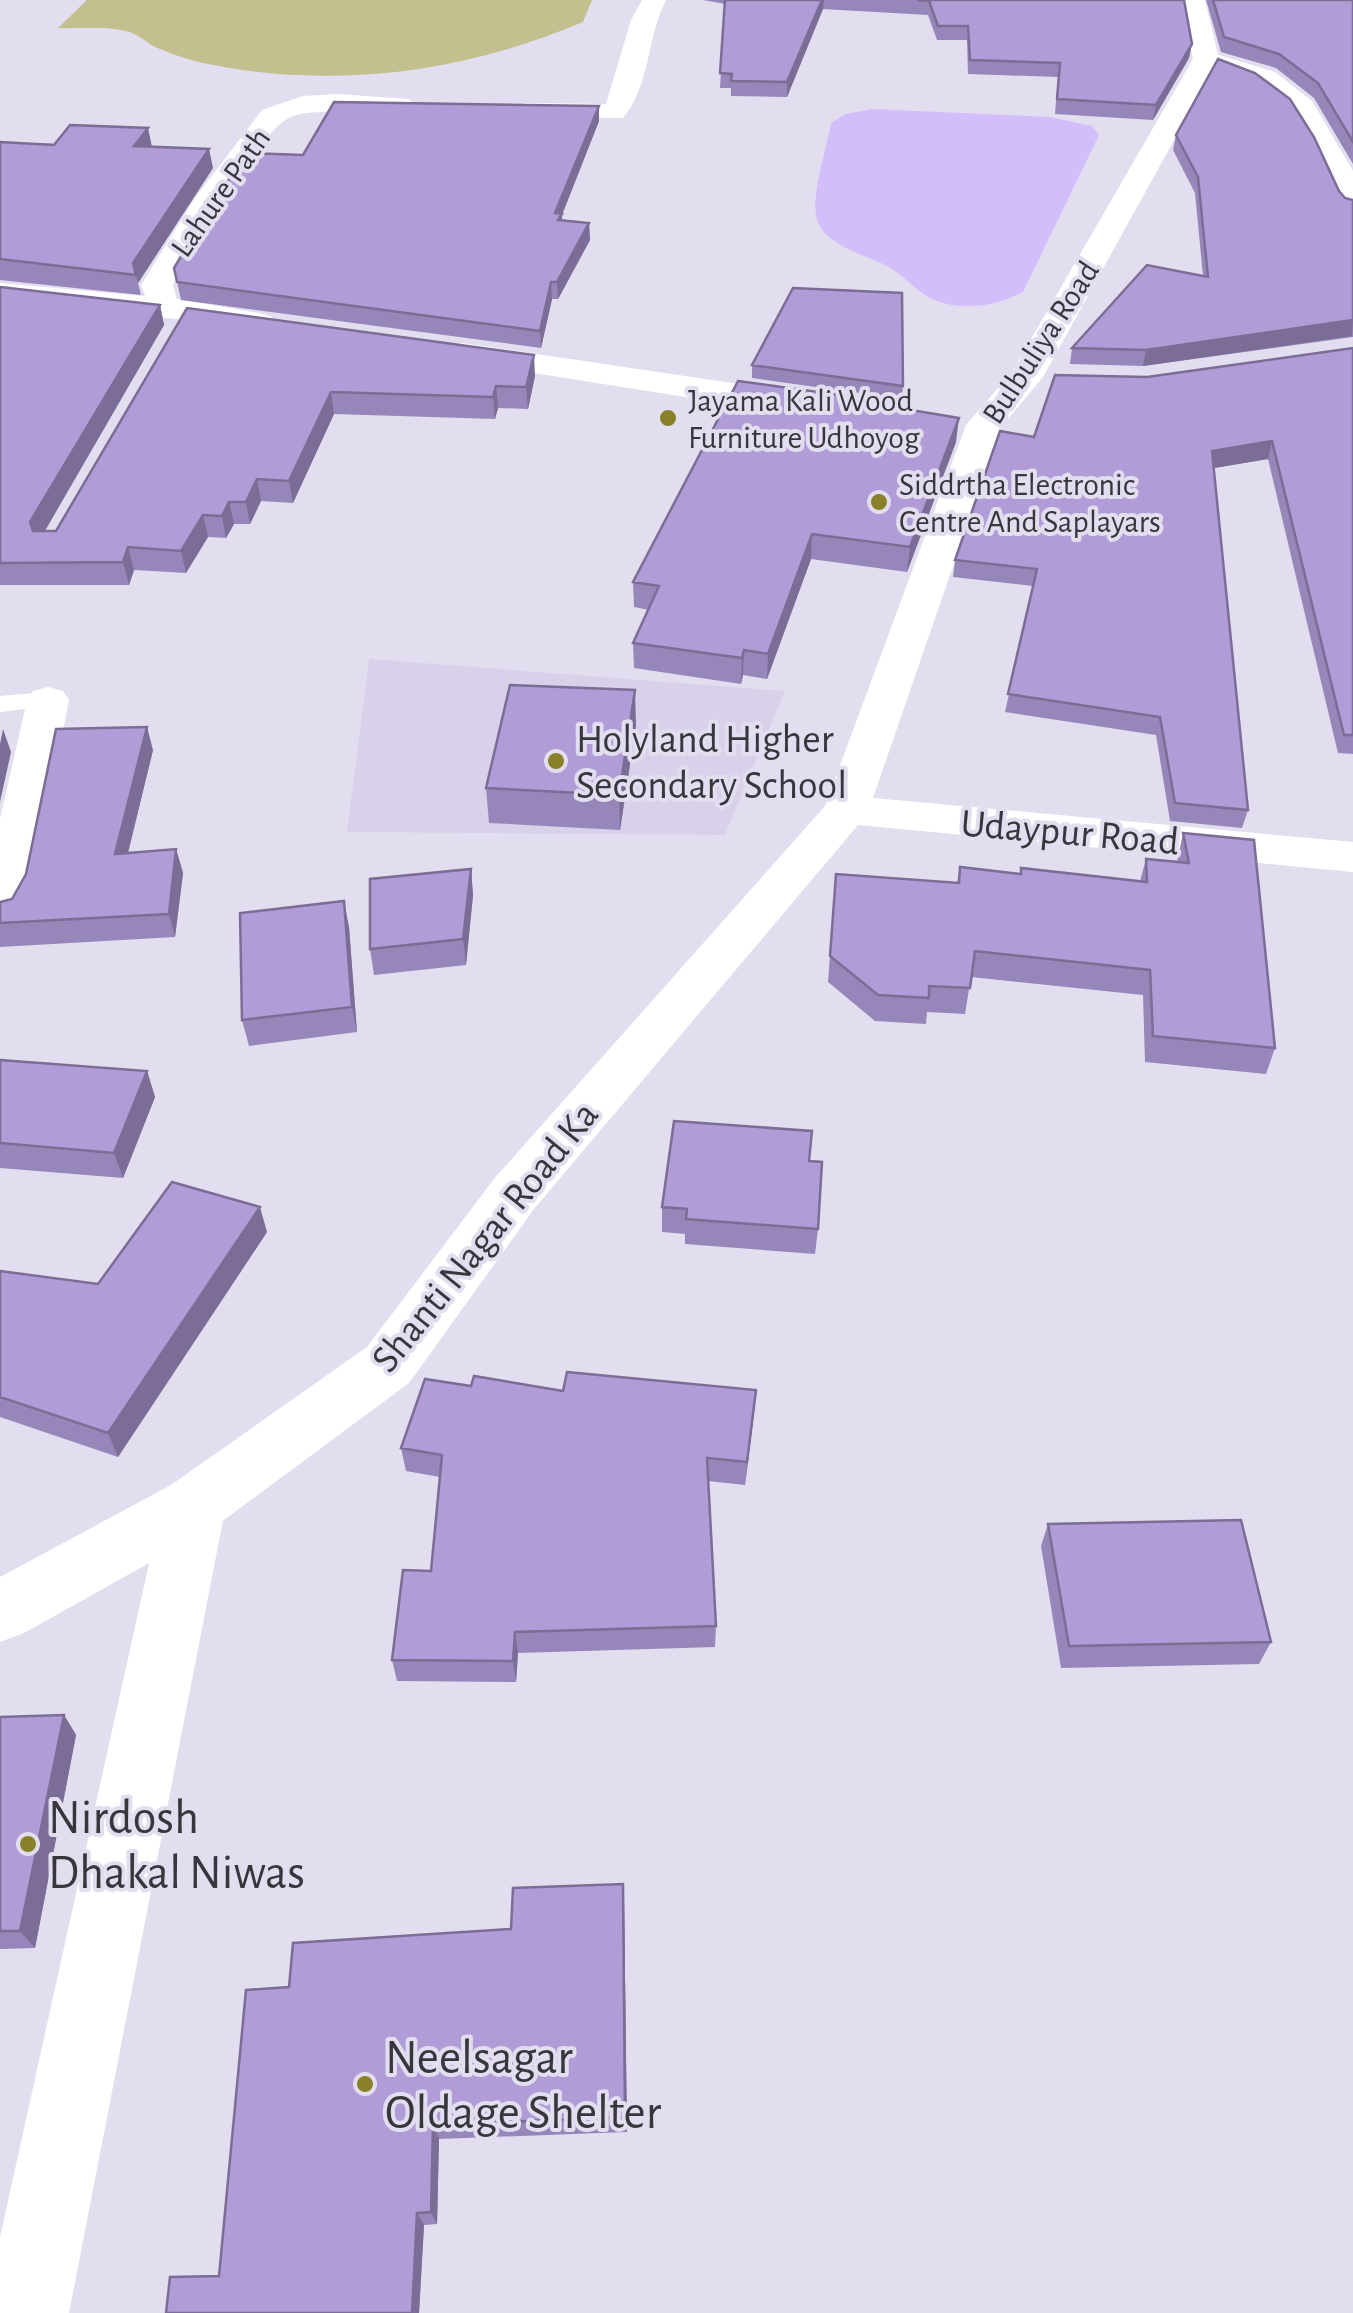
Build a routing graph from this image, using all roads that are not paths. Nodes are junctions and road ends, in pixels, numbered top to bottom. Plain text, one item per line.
1 (654, 0) edge
2 (1193, 0) edge
3 (1206, 59) junction
4 (430, 108) edge
5 (490, 110) edge
6 (1353, 204) edge
7 (0, 294) edge
8 (175, 315) junction
9 (298, 330) edge
10 (434, 349) edge
11 (1026, 376) junction
12 (1065, 378) edge
13 (846, 410) edge
14 (48, 700) joint
15 (0, 704) edge
16 (846, 810) junction
17 (1353, 856) edge
18 (0, 909) edge
19 (194, 1505) junction
20 (0, 1611) edge
21 (26, 2313) edge

1 - 5 street
2 - 3 street
3 - 6 street
3 - 11 street, Bulbuliya Road
4 - 8 street, Lahure Path
7 - 8 street
8 - 9 street
10 - 13 street
11 - 12 street
11 - 16 street, Bulbuliya Road
14 - 15 lane
14 - 18 street
16 - 17 street, Udaypur Road
16 - 19 street, Shanti Nagar Road Ka
19 - 20 street, Shanti Nagar Road Ka
19 - 21 street

